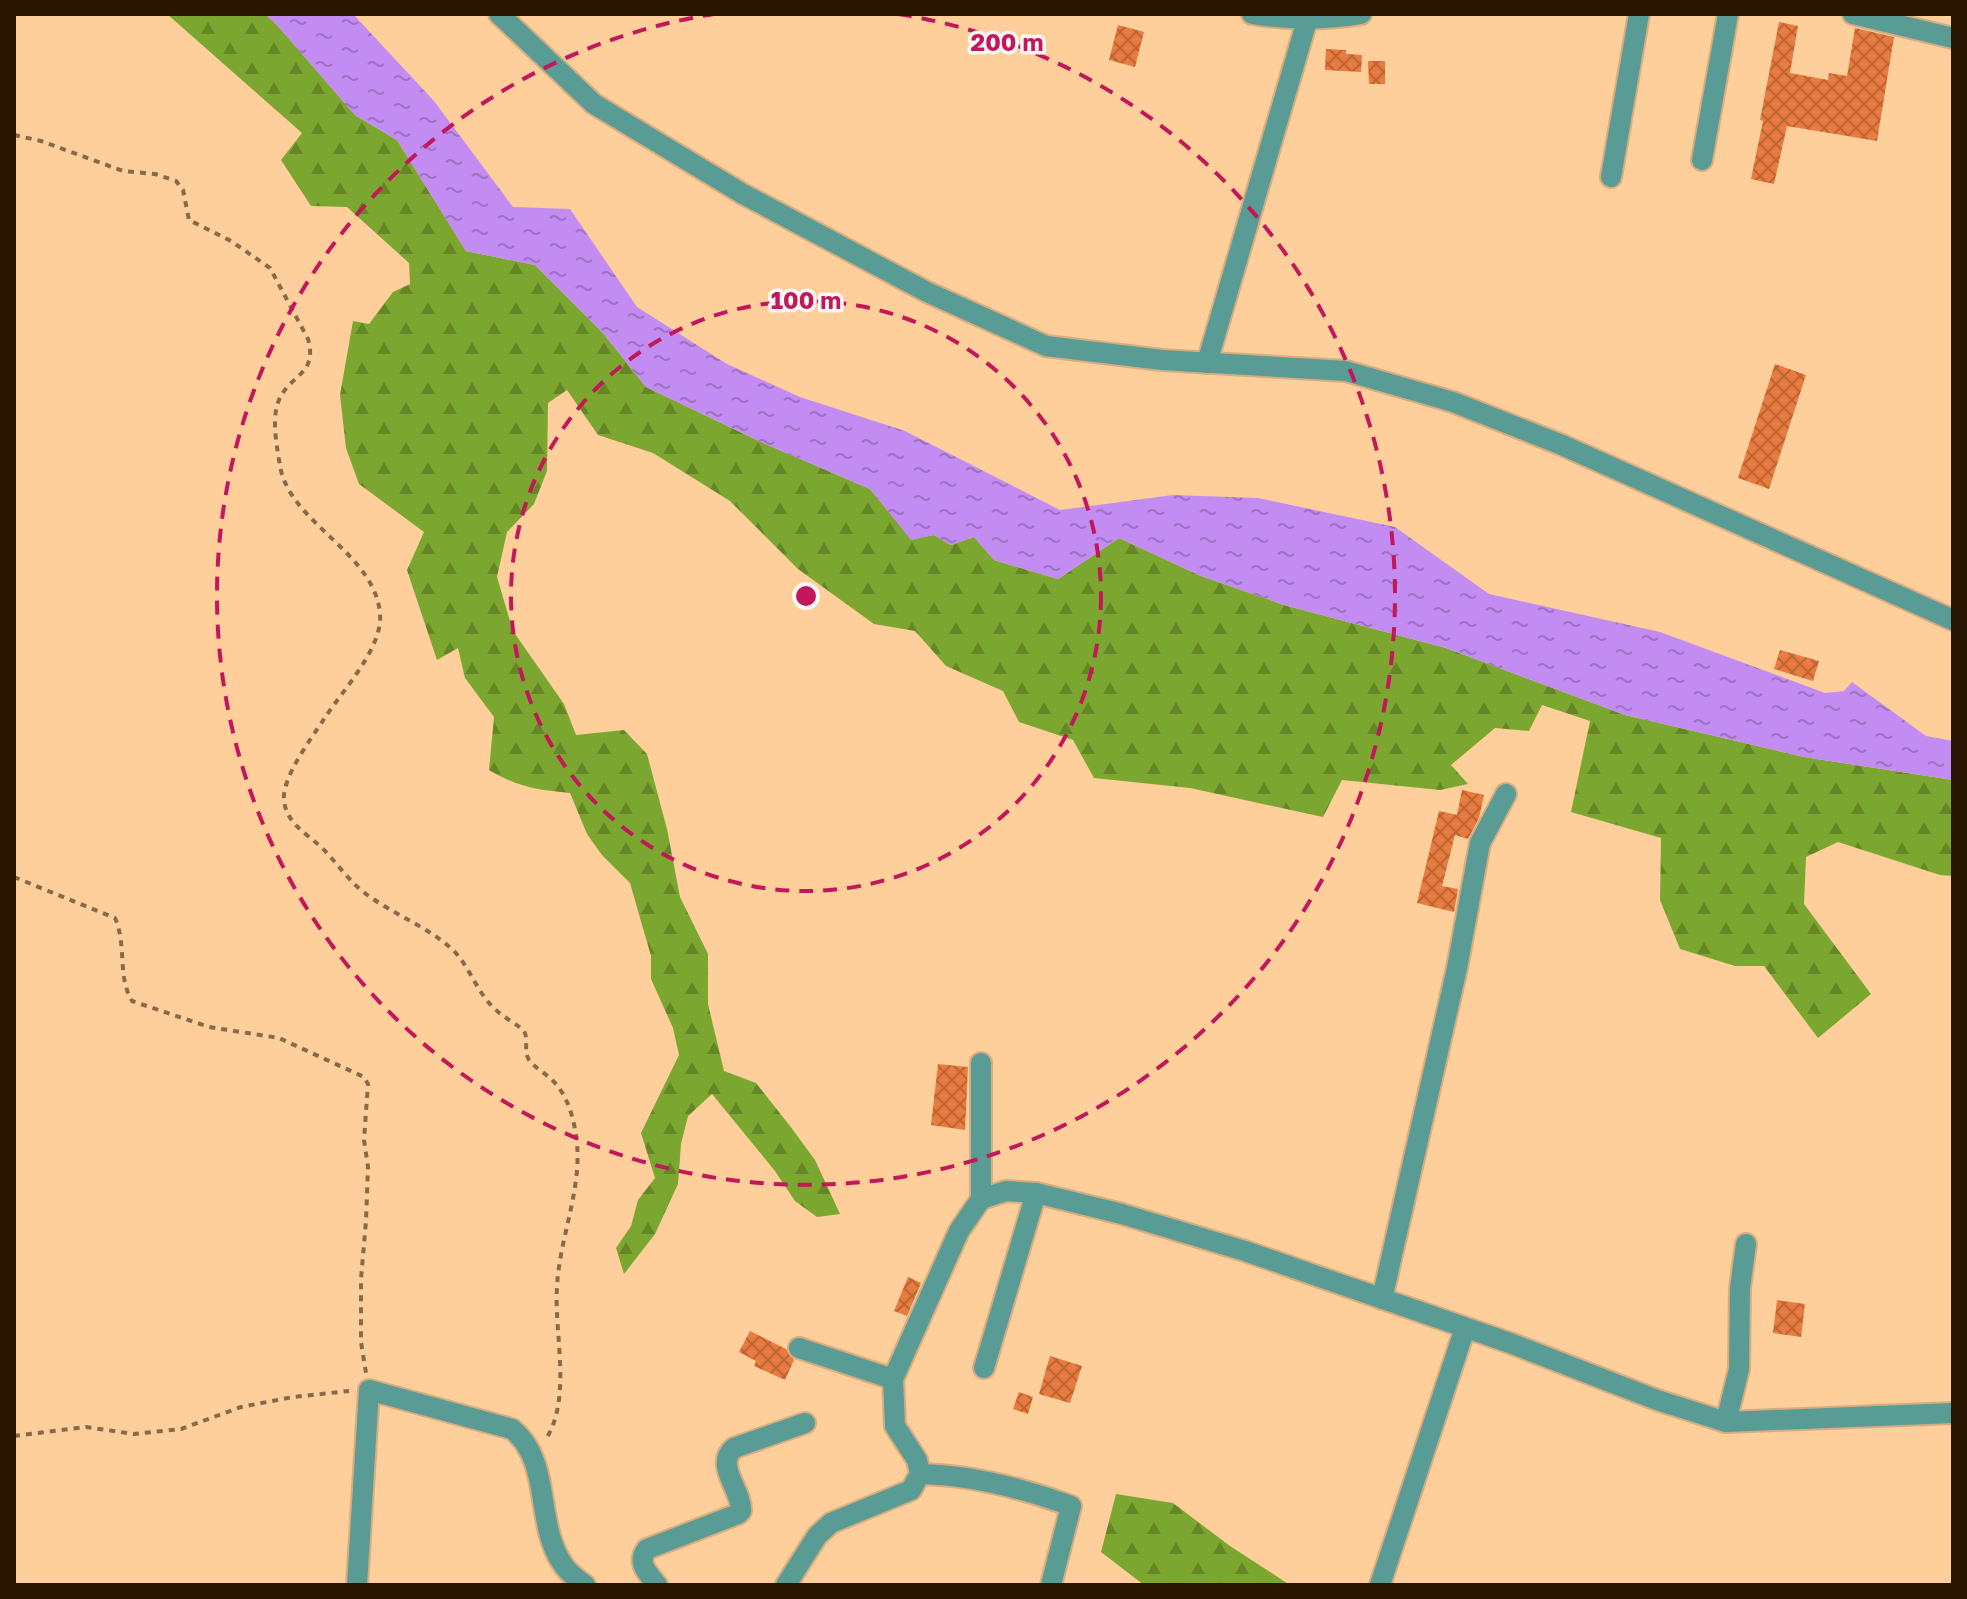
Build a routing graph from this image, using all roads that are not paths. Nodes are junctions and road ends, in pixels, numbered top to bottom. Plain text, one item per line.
1 (499, 14) edge
2 (1252, 14) edge
3 (1361, 14) edge
4 (1639, 14) edge
5 (1728, 14) edge
6 (1853, 14) edge
7 (1308, 17) junction
8 (1953, 38) edge
9 (1702, 160) dead end
10 (1611, 177) dead end
11 (1207, 363) junction
12 (1953, 620) edge
13 (1506, 794) dead end
14 (981, 1063) dead end
15 (1036, 1193) junction
16 (981, 1199) junction
17 (1746, 1244) dead end
18 (1382, 1299) junction
19 (1465, 1328) junction
20 (799, 1348) dead end
21 (984, 1368) dead end
22 (893, 1379) junction
23 (1953, 1413) edge
24 (1726, 1422) junction
25 (805, 1423) dead end
26 (920, 1474) junction
27 (357, 1585) edge
28 (585, 1585) edge
29 (657, 1585) edge
30 (786, 1585) edge
31 (1051, 1585) edge
32 (1380, 1585) edge

1 - 11 street
2 - 7 street
3 - 7 street
4 - 10 street
5 - 9 street
6 - 8 street
7 - 11 street
11 - 12 street
13 - 18 street
14 - 16 street
15 - 16 street
15 - 18 street
15 - 21 street
16 - 22 street
17 - 24 street
18 - 19 street
19 - 24 street
19 - 32 street
20 - 22 street
22 - 26 street
23 - 24 street
25 - 29 street
26 - 30 street
26 - 31 street
27 - 28 street

